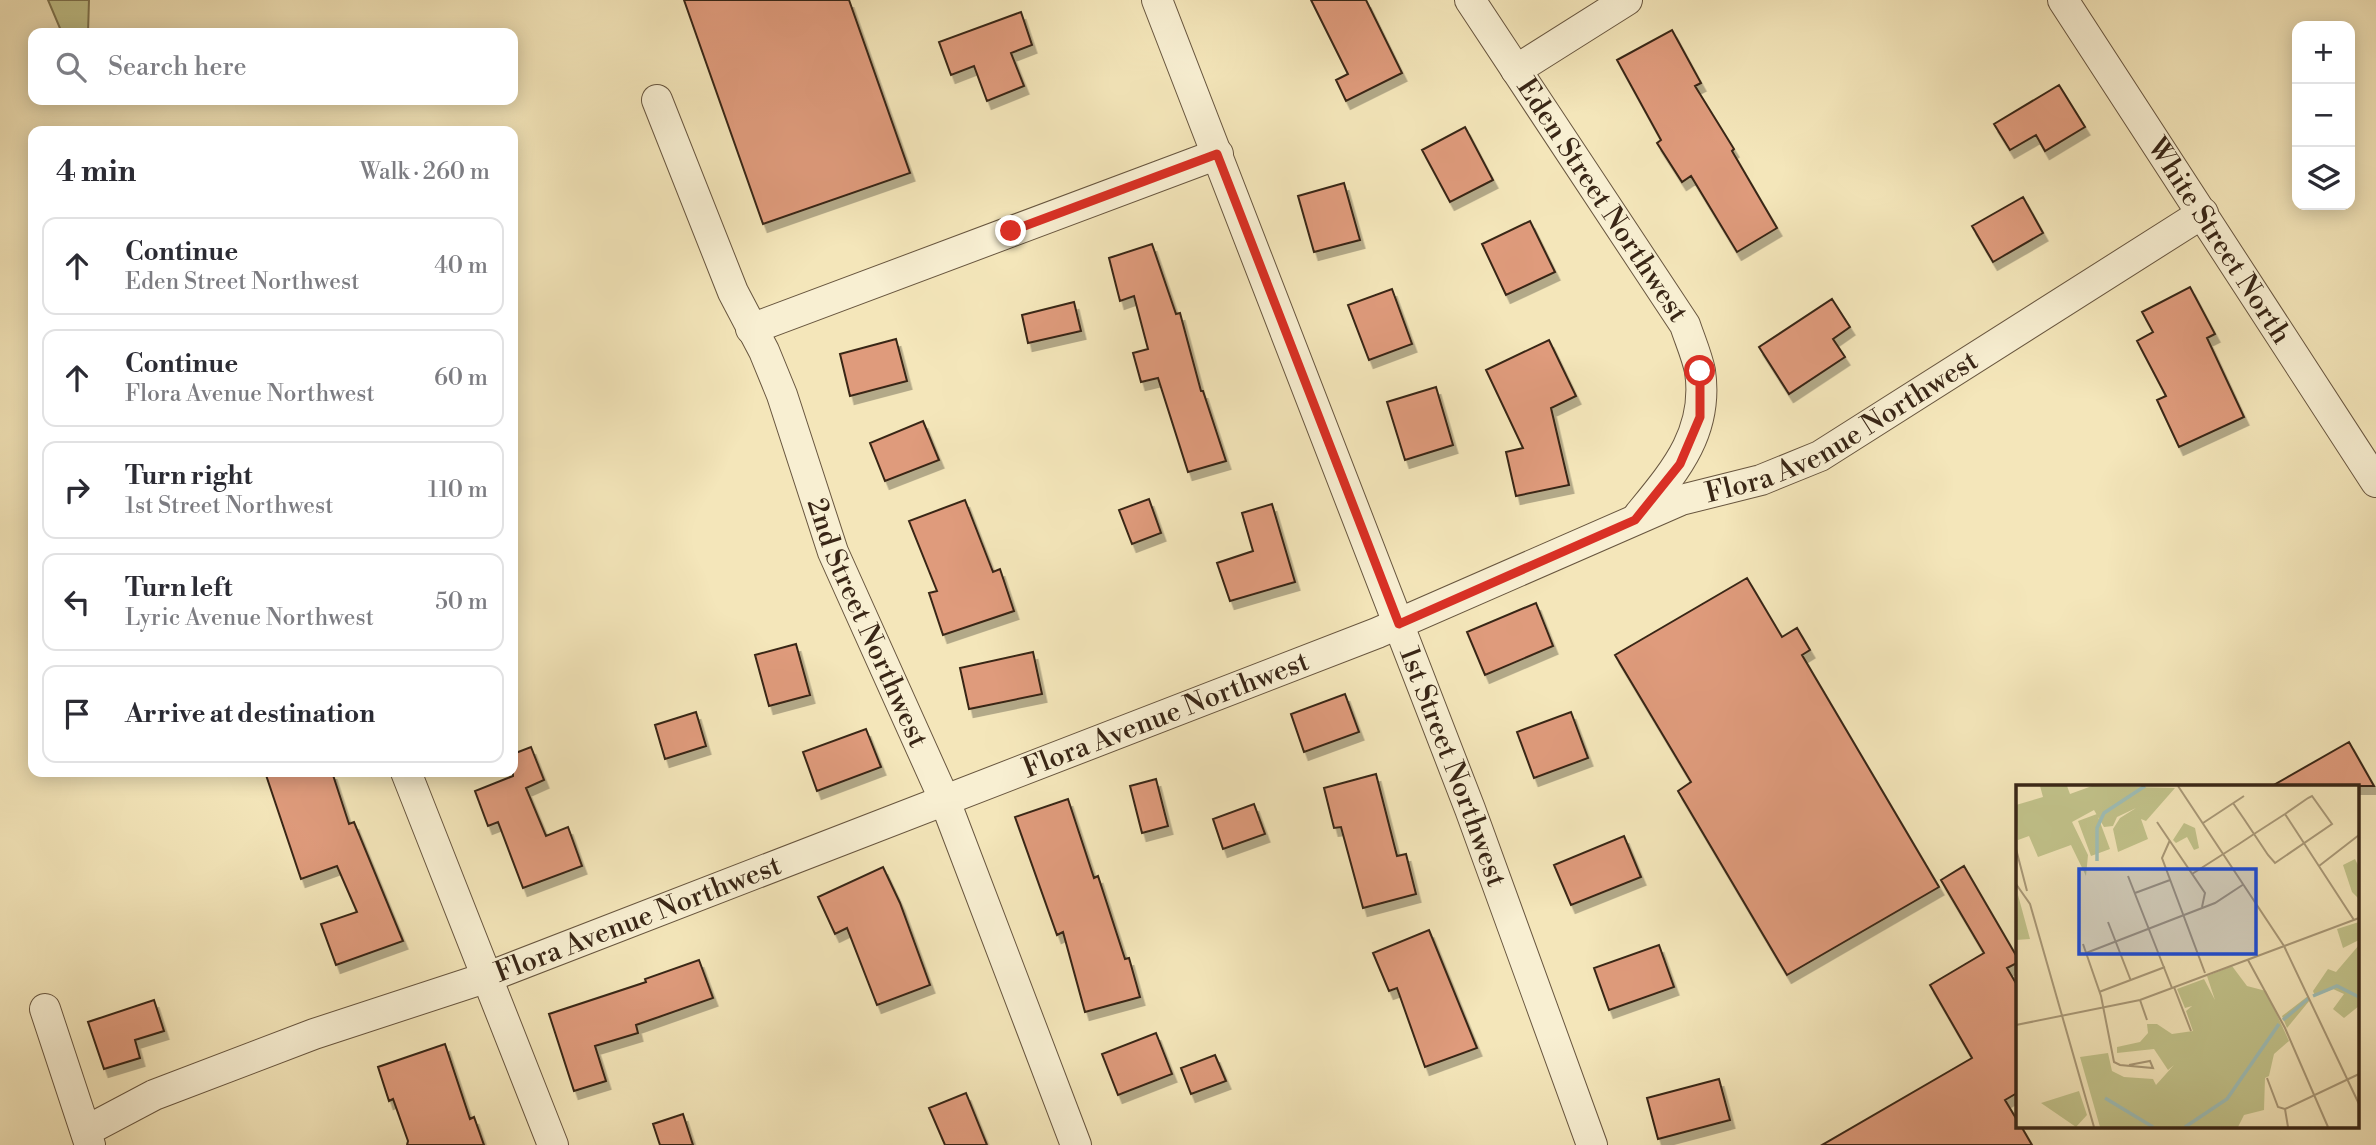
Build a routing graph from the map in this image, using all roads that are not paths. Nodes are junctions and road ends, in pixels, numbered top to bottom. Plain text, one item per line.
1 (1157, 0) edge
2 (1470, 0) edge
3 (1627, 0) edge
4 (2063, 0) edge
5 (1516, 70) junction
6 (657, 100) dead end
7 (1217, 154) junction
8 (2203, 213) junction
9 (751, 330) junction
10 (1675, 472) junction
11 (2376, 482) edge
12 (1705, 493) junction
13 (1635, 520) junction
14 (1399, 624) junction
15 (407, 777) edge
16 (945, 801) junction
17 (488, 978) junction
18 (45, 1009) dead end
19 (88, 1138) edge
20 (553, 1145) edge
21 (1076, 1145) edge
22 (1592, 1145) edge

1 - 7 street, 1st Street Northwest
2 - 5 street, Eden Street Northwest
3 - 5 street
4 - 8 street, White Street North
5 - 10 street, Eden Street Northwest
6 - 9 street, 2nd Street Northwest
7 - 9 street
7 - 14 street, 1st Street Northwest
8 - 11 street, White Street North
8 - 12 street, Flora Avenue Northwest
9 - 16 street, 2nd Street Northwest
10 - 12 street
10 - 13 street, Eden Street Northwest
12 - 13 street, Flora Avenue Northwest
13 - 14 street, Flora Avenue Northwest
14 - 16 street, Flora Avenue Northwest
14 - 22 street, 1st Street Northwest
15 - 17 street
16 - 17 street, Flora Avenue Northwest
16 - 21 street, 2nd Street Northwest
17 - 19 street, Flora Avenue Northwest
17 - 20 street
18 - 19 street

